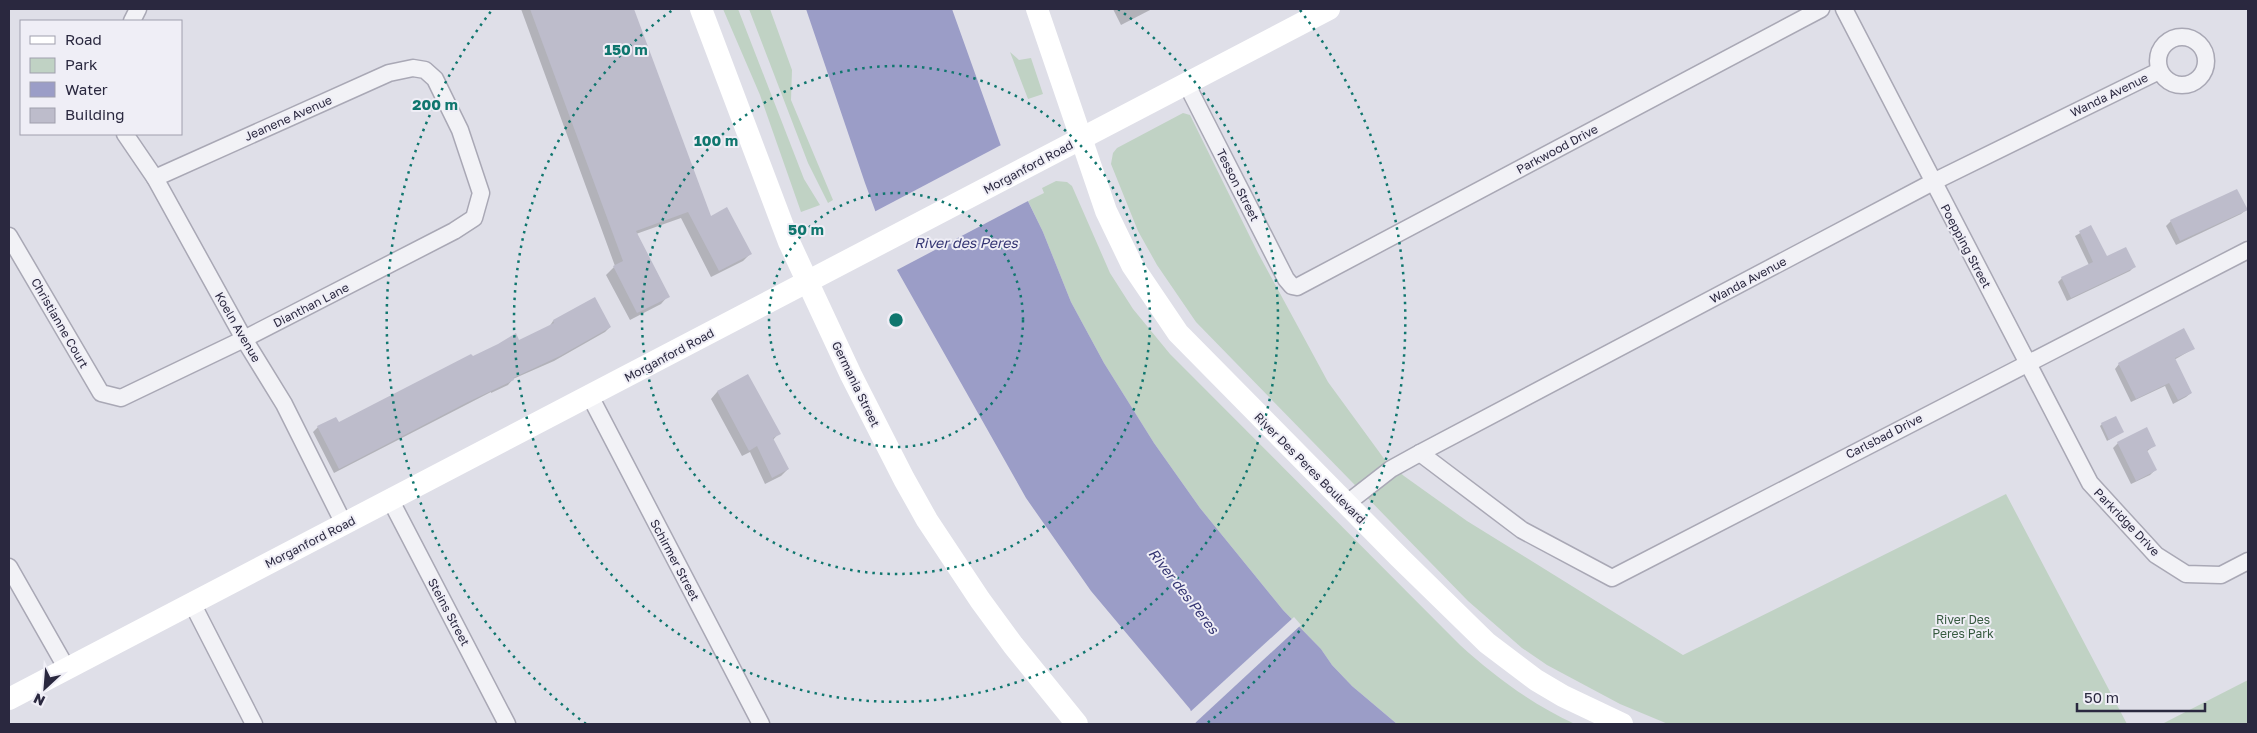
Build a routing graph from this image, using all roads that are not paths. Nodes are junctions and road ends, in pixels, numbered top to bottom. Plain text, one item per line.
1 (701, 9) edge
2 (1037, 9) edge
3 (1329, 9) edge
4 (1821, 9) edge
5 (1844, 9) edge
6 (2160, 70) dead end
7 (1186, 83) junction
8 (127, 135) edge
9 (1081, 139) junction
10 (155, 178) junction
11 (1933, 182) junction
12 (481, 193) joint
13 (9, 236) edge
14 (2248, 250) edge
15 (807, 283) junction
16 (1292, 286) joint
17 (244, 339) junction
18 (2027, 362) junction
19 (590, 396) junction
20 (121, 398) joint
21 (1420, 452) junction
22 (2090, 483) joint
23 (391, 501) junction
24 (1346, 504) junction
25 (344, 524) junction
26 (2248, 561) edge
27 (9, 567) edge
28 (192, 603) junction
29 (67, 669) junction
30 (9, 699) edge
31 (254, 724) edge
32 (507, 724) edge
33 (761, 724) edge
34 (1078, 724) edge
35 (1622, 724) edge

1 - 15 main road, Germania Street
2 - 9 main road, River Des Peres Boulevard
3 - 7 main road, Morganford Road
4 - 16 street, Parkwood Drive
5 - 11 street, Poepping Street
6 - 11 street, Wanda Avenue
7 - 9 main road, Morganford Road
7 - 16 street, Tesson Street
8 - 10 street, Koeln Avenue
9 - 15 main road, Morganford Road
9 - 24 main road, River Des Peres Boulevard
10 - 12 street, Jeanene Avenue
10 - 17 street, Koeln Avenue
11 - 18 street, Poepping Street
11 - 21 street, Wanda Avenue
12 - 17 street, Dianthan Lane
13 - 20 street, Christianne Court
14 - 18 street, Carlsbad Drive
15 - 19 main road, Morganford Road
15 - 34 main road, Germania Street
17 - 20 street, Dianthan Lane
17 - 25 street, Koeln Avenue
18 - 21 street, Carlsbad Drive
18 - 22 street, Poepping Street
19 - 23 main road, Morganford Road
19 - 33 street, Schirmer Street
21 - 24 street, Wanda Avenue
22 - 26 street, Parkridge Drive
23 - 25 main road, Morganford Road
23 - 32 street, Steins Street
24 - 35 main road, River Des Peres Boulevard
25 - 28 main road, Morganford Road
27 - 29 street
28 - 29 main road, Morganford Road
28 - 31 street
29 - 30 main road, Morganford Road

